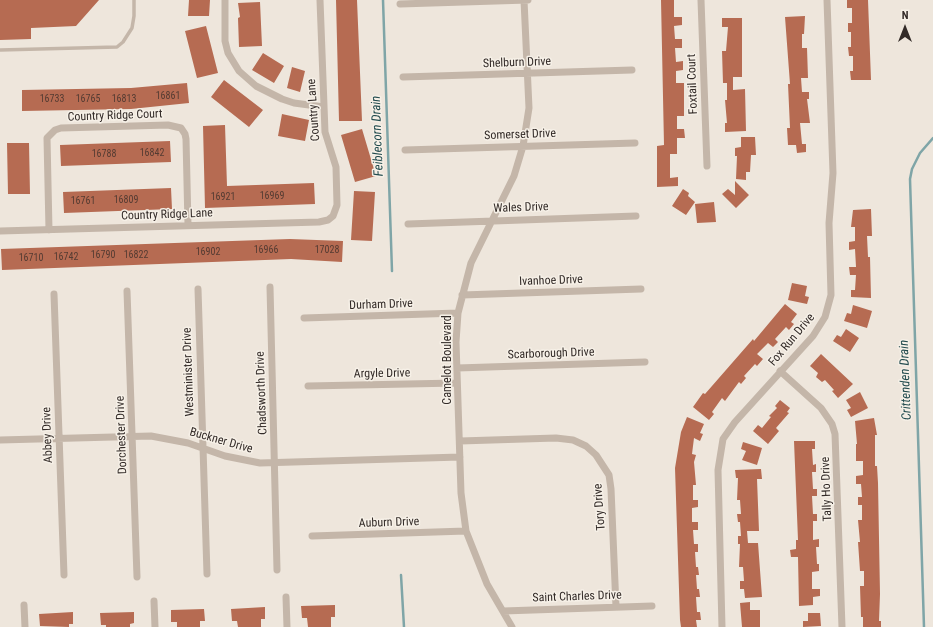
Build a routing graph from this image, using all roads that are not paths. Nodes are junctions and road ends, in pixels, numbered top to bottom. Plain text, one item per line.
1 (134, 0) edge
2 (224, 0) edge
3 (320, 0) edge
4 (524, 0) edge
5 (528, 0) edge
6 (701, 0) edge
7 (827, 0) edge
8 (400, 4) dead end
9 (0, 50) edge
10 (632, 70) dead end
11 (528, 74) junction
12 (403, 77) dead end
13 (324, 107) junction
14 (635, 143) dead end
15 (523, 146) junction
16 (405, 150) dead end
17 (707, 166) dead end
18 (334, 216) joint
19 (636, 216) dead end
20 (492, 220) junction
21 (408, 224) dead end
22 (188, 225) junction
23 (49, 230) junction
24 (0, 231) edge
25 (270, 287) dead end
26 (198, 289) dead end
27 (641, 289) dead end
28 (127, 291) dead end
29 (54, 294) dead end
30 (462, 295) junction
31 (458, 314) junction
32 (304, 318) dead end
33 (645, 362) dead end
34 (457, 368) junction
35 (780, 372) junction
36 (458, 383) junction
37 (308, 386) dead end
38 (133, 435) junction
39 (60, 438) junction
40 (0, 440) edge
41 (460, 441) junction
42 (203, 448) junction
43 (460, 457) junction
44 (275, 462) junction
45 (466, 531) junction
46 (312, 536) dead end
47 (277, 570) dead end
48 (207, 574) dead end
49 (64, 575) dead end
50 (137, 578) dead end
51 (286, 597) dead end
52 (154, 601) dead end
53 (24, 605) dead end
54 (652, 606) dead end
55 (616, 607) junction
56 (503, 611) junction
57 (25, 627) edge
58 (155, 627) edge
59 (287, 627) edge
60 (512, 627) edge
61 (722, 627) edge
62 (842, 627) edge

1 - 9 lane
2 - 13 street
3 - 13 street, Country Lane
4 - 5 street
4 - 8 street
4 - 11 street, Camelot Boulevard
6 - 17 street, Foxtail Court
7 - 35 street, Fox Run Drive
10 - 11 street, Shelburn Drive
11 - 12 street, Shelburn Drive
11 - 15 street, Camelot Boulevard
13 - 18 street, Country Lane
14 - 15 street, Somerset Drive
15 - 16 street, Somerset Drive
15 - 20 street, Camelot Boulevard
18 - 22 street, Country Ridge Lane
19 - 20 street, Wales Drive
20 - 21 street, Wales Drive
20 - 30 street, Camelot Boulevard
22 - 23 street, Country Ridge Lane
22 - 23 street, Country Ridge Court
23 - 24 street, Country Ridge Lane
25 - 44 street, Chadsworth Drive
26 - 42 street, Westminister Drive
27 - 30 street, Ivanhoe Drive
28 - 38 street, Dorchester Drive
29 - 39 street, Abbey Drive
30 - 31 street, Camelot Boulevard
31 - 32 street, Durham Drive
31 - 34 street, Camelot Boulevard
33 - 34 street, Scarborough Drive
34 - 36 street, Camelot Boulevard
35 - 61 street, Fox Run Drive
35 - 62 street, Tally Ho Drive
36 - 37 street, Argyle Drive
36 - 41 street, Camelot Boulevard
38 - 39 street, Buckner Drive
38 - 42 street, Buckner Drive
38 - 50 street, Dorchester Drive
39 - 40 street, Buckner Drive
39 - 49 street, Abbey Drive
41 - 43 street, Camelot Boulevard
41 - 55 street, Tory Drive
42 - 44 street, Buckner Drive
42 - 48 street, Westminister Drive
43 - 44 street, Buckner Drive
43 - 45 street, Camelot Boulevard
44 - 47 street, Chadsworth Drive
45 - 46 street, Auburn Drive
45 - 56 street, Camelot Boulevard
51 - 59 street
52 - 58 street
53 - 57 street
54 - 55 street, Saint Charles Drive
55 - 56 street, Saint Charles Drive
56 - 60 street, Camelot Boulevard

